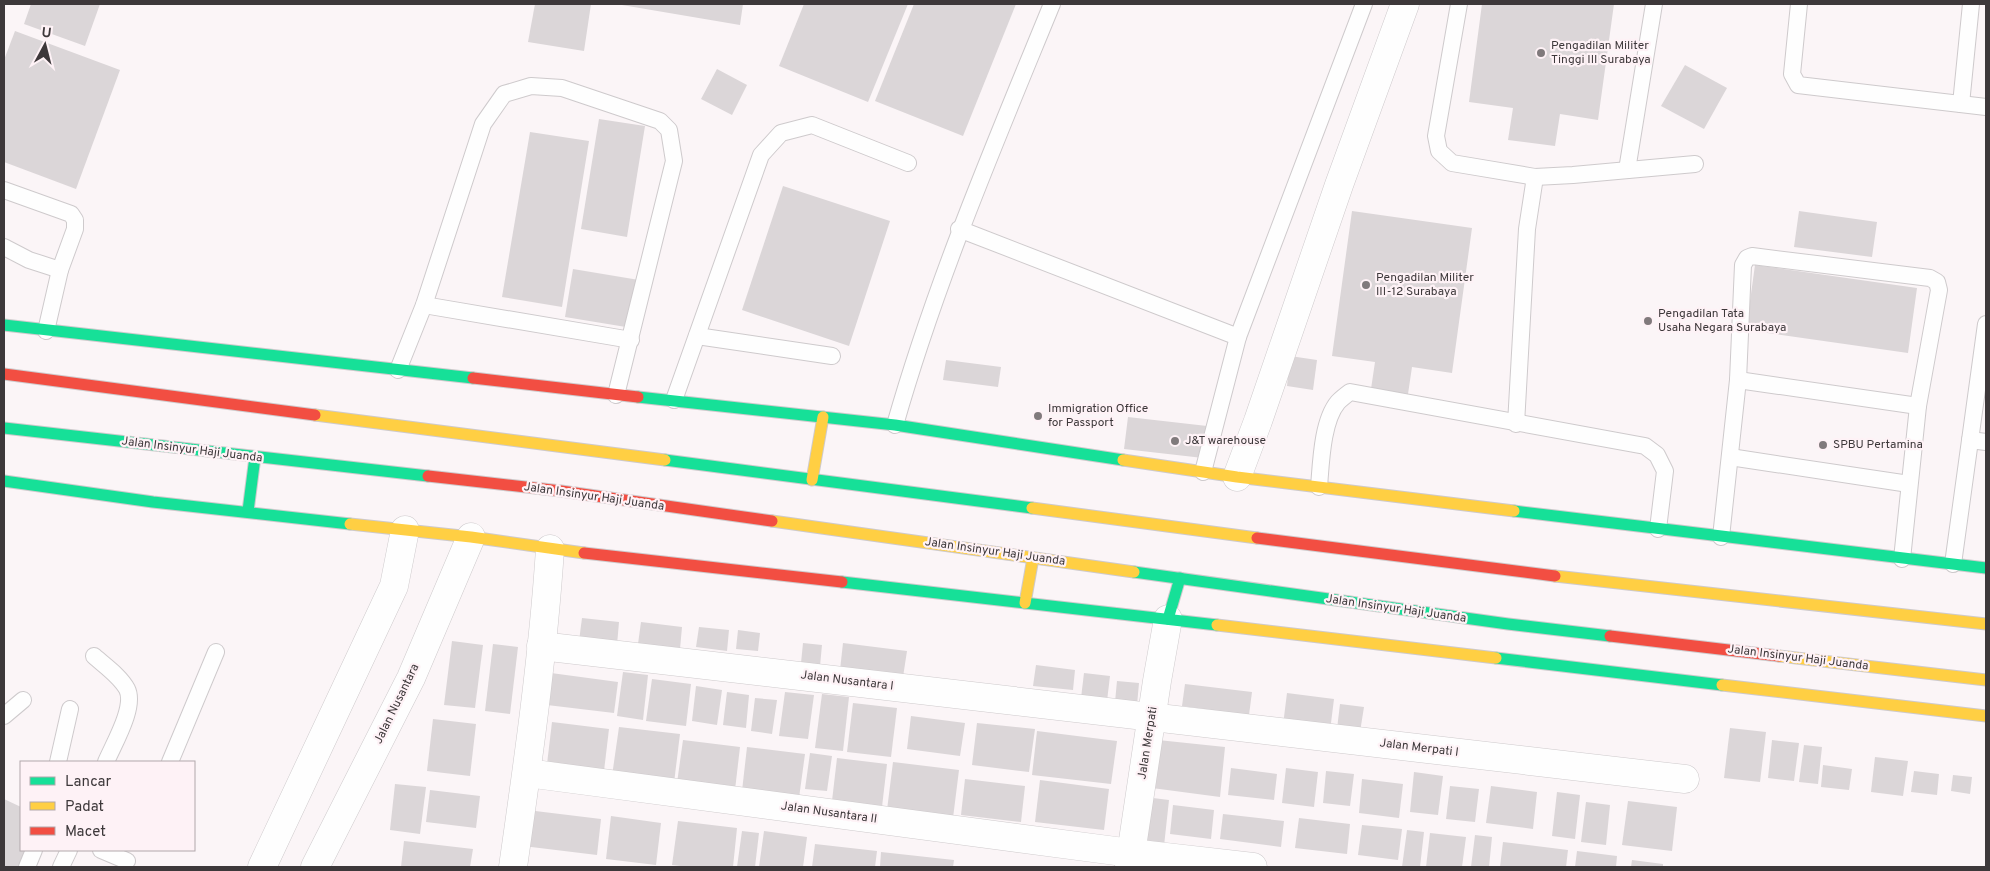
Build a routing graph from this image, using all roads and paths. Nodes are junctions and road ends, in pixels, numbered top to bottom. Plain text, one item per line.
1 (1052, 4) edge
2 (1364, 4) edge
3 (1405, 4) edge
4 (1459, 4) edge
5 (1654, 4) edge
6 (1799, 4) edge
7 (1971, 4) edge
8 (1961, 104) junction
9 (1986, 107) edge
10 (908, 163) dead end
11 (1696, 164) dead end
12 (1627, 170) junction
13 (1535, 177) junction
14 (4, 190) edge
15 (960, 229) junction
16 (4, 247) edge
17 (60, 270) junction
18 (424, 305) junction
19 (1986, 324) edge
20 (4, 325) edge
21 (46, 331) junction
22 (697, 336) junction
23 (1238, 337) junction
24 (631, 340) junction
25 (832, 356) dead end
26 (1984, 363) edge
27 (398, 370) junction
28 (4, 374) edge
29 (1738, 380) junction
30 (616, 395) junction
31 (674, 400) junction
32 (1918, 406) junction
33 (823, 417) junction
34 (1516, 424) junction
35 (895, 425) junction
36 (4, 428) edge
37 (1978, 441) edge
38 (255, 457) junction
39 (1730, 457) junction
40 (1203, 472) junction
41 (1237, 477) junction
42 (812, 480) junction
43 (4, 481) edge
44 (1910, 484) junction
45 (1319, 487) junction
46 (248, 511) junction
47 (404, 530) junction
48 (1658, 530) junction
49 (472, 537) junction
50 (1721, 537) junction
51 (550, 550) junction
52 (1033, 558) junction
53 (1902, 559) junction
54 (1953, 564) junction
55 (1986, 568) edge
56 (1180, 578) junction
57 (1025, 603) junction
58 (1168, 619) junction
59 (1986, 624) edge
60 (541, 646) junction
61 (216, 652) dead end
62 (94, 656) dead end
63 (1986, 680) edge
64 (22, 700) dead end
65 (70, 709) dead end
66 (4, 716) edge
67 (1986, 716) edge
68 (1153, 717) junction
69 (58, 761) edge
70 (106, 761) edge
71 (170, 761) edge
72 (527, 773) junction
73 (1685, 779) dead end
74 (34, 851) edge
75 (69, 851) edge
76 (104, 851) edge
77 (128, 859) edge
78 (1130, 860) edge
79 (27, 867) edge
80 (61, 867) edge
81 (262, 867) edge
82 (315, 867) edge
83 (513, 867) edge
84 (1253, 867) edge

1 - 15 lane
2 - 23 lane
3 - 41 street
4 - 13 lane
5 - 12 lane
6 - 8 lane
7 - 8 lane
8 - 9 lane
10 - 22 lane
11 - 12 lane
12 - 13 lane
13 - 34 lane
14 - 17 lane
15 - 23 lane
15 - 35 lane
16 - 17 lane
17 - 21 lane
18 - 24 lane
18 - 24 lane
18 - 27 lane
19 - 26 lane
20 - 21 main road
21 - 27 main road
22 - 25 lane
22 - 31 lane
23 - 40 lane
24 - 30 lane
26 - 37 lane
27 - 30 main road
28 - 42 main road
29 - 32 lane
29 - 32 lane
29 - 39 lane
30 - 31 main road
31 - 33 main road
32 - 44 lane
33 - 35 main road
33 - 42 main road
34 - 45 lane
34 - 48 lane
35 - 40 main road
36 - 38 main road, Jalan Insinyur Haji Juanda
37 - 54 lane
38 - 46 main road
38 - 52 main road, Jalan Insinyur Haji Juanda
39 - 44 lane
39 - 50 lane
40 - 41 main road
41 - 45 main road
42 - 59 main road
43 - 46 main road
44 - 53 lane
45 - 48 main road
46 - 47 main road
47 - 49 main road
47 - 81 street
48 - 50 main road
49 - 51 main road
49 - 82 street, Jalan Nusantara
50 - 53 main road
51 - 57 main road
51 - 60 street
52 - 56 main road, Jalan Insinyur Haji Juanda
52 - 57 main road
53 - 54 main road
54 - 55 main road
56 - 58 main road
56 - 63 main road, Jalan Insinyur Haji Juanda
57 - 58 main road
58 - 67 main road
58 - 68 street, Jalan Merpati
60 - 68 street, Jalan Nusantara I
60 - 72 street
61 - 71 lane
62 - 70 lane
64 - 66 lane
65 - 69 lane
68 - 73 street, Jalan Merpati I
68 - 78 street, Jalan Merpati
72 - 78 street, Jalan Nusantara II
72 - 83 street
74 - 79 lane
75 - 80 lane
76 - 77 lane
78 - 84 street, Jalan Nusantara II

